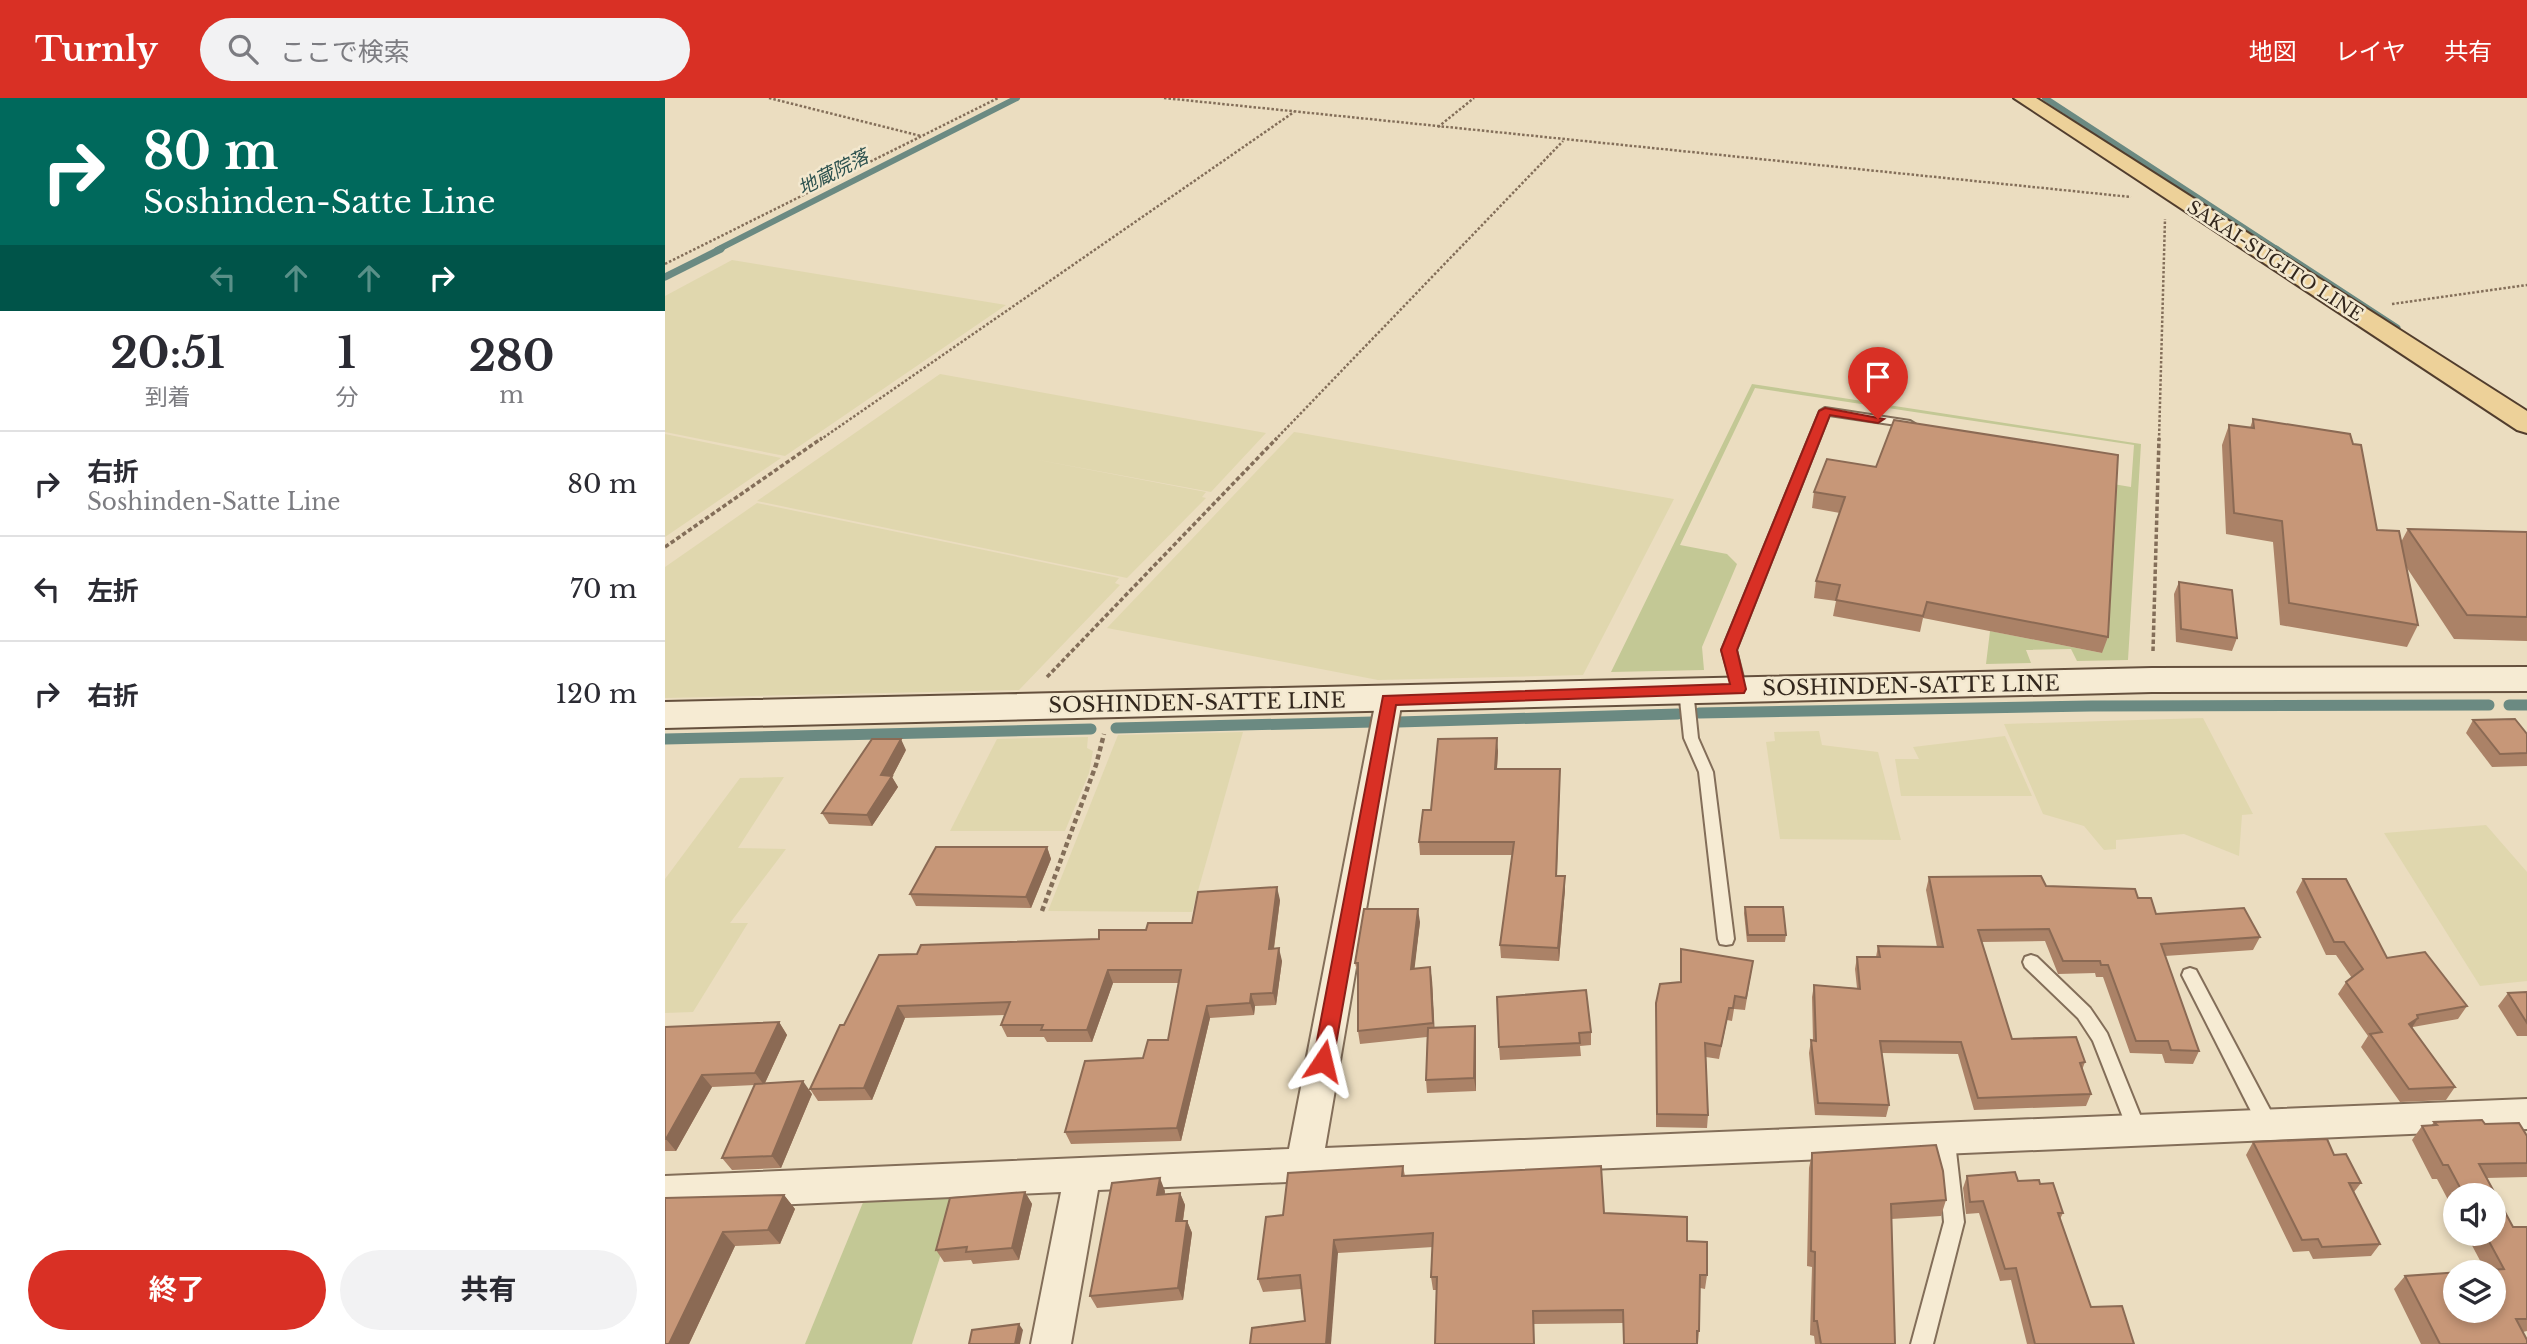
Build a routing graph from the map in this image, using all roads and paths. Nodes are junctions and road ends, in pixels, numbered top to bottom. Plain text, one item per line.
1 (769, 98) edge
2 (998, 98) edge
3 (1164, 98) edge
4 (1474, 98) edge
5 (2023, 98) edge
6 (1294, 112) junction
7 (1438, 128) junction
8 (922, 136) junction
9 (1563, 140) junction
10 (2138, 198) dead end
11 (2165, 214) dead end
12 (665, 264) edge
13 (2527, 285) edge
14 (2349, 310) junction
15 (2527, 424) edge
16 (1922, 426) edge
17 (665, 547) edge
18 (2527, 679) edge
19 (2152, 680) junction
20 (1739, 689) junction
21 (1686, 690) junction
22 (1389, 700) junction
23 (1110, 705) junction
24 (1018, 707) junction
25 (665, 715) edge
26 (1042, 911) dead end
27 (1726, 939) dead end
28 (2031, 962) dead end
29 (2190, 975) dead end
30 (2527, 1114) edge
31 (2268, 1127) junction
32 (2139, 1133) junction
33 (1946, 1142) junction
34 (1304, 1167) junction
35 (1083, 1173) junction
36 (665, 1192) edge
37 (1051, 1344) edge
38 (1922, 1344) edge

1 - 8 path
2 - 8 path
3 - 6 path
4 - 7 path
5 - 14 main road, SAKAI-SUGITO LINE
6 - 7 path
6 - 17 path
7 - 9 path
8 - 12 path
9 - 10 path
9 - 24 path
11 - 19 path
13 - 14 path
14 - 15 main road, SAKAI-SUGITO LINE
16 - 20 lane
18 - 19 main road, SOSHINDEN-SATTE LINE
19 - 20 main road, SOSHINDEN-SATTE LINE
20 - 21 main road, SOSHINDEN-SATTE LINE
21 - 22 main road, SOSHINDEN-SATTE LINE
21 - 27 lane
22 - 23 main road, SOSHINDEN-SATTE LINE
22 - 34 street
23 - 24 main road, SOSHINDEN-SATTE LINE
23 - 26 path
24 - 25 main road, SOSHINDEN-SATTE LINE
28 - 32 lane
29 - 31 lane
30 - 31 street
31 - 32 street
32 - 33 street
33 - 34 street
33 - 38 lane
34 - 35 street
35 - 36 street
35 - 37 street

